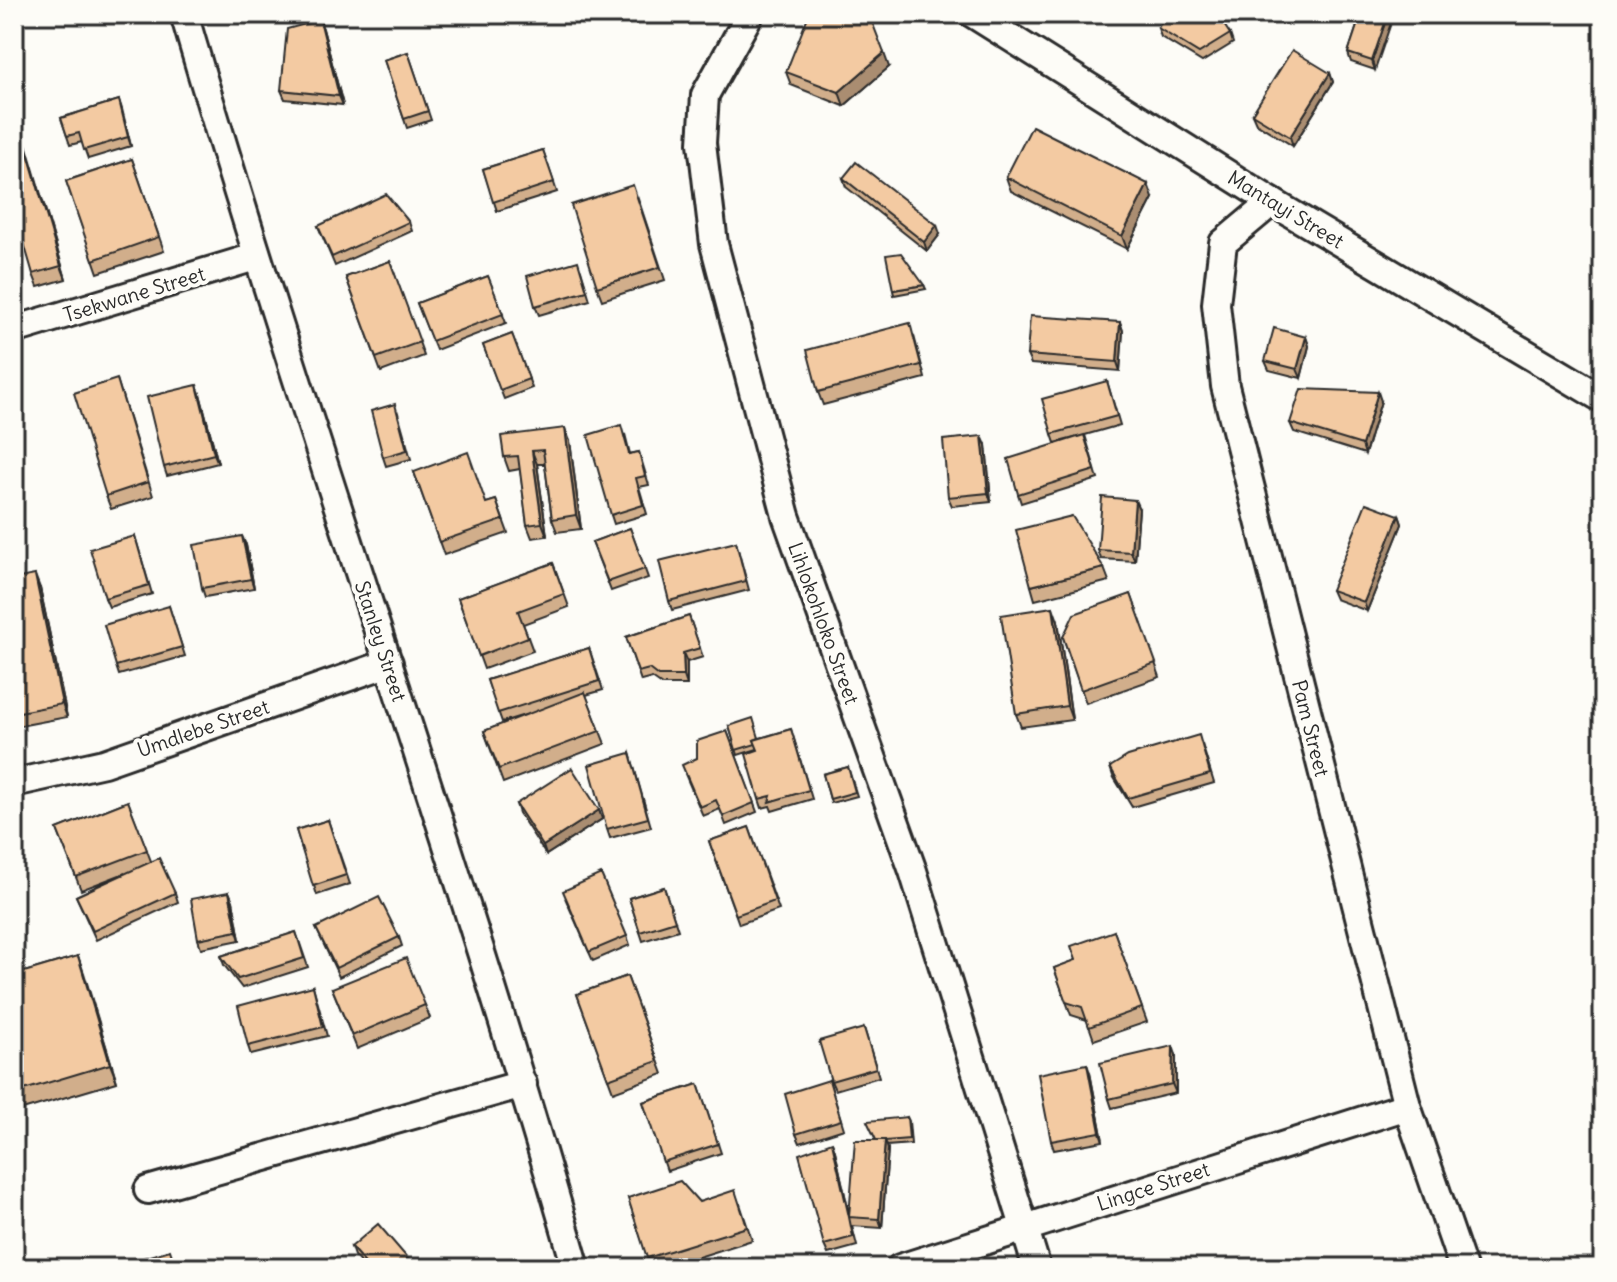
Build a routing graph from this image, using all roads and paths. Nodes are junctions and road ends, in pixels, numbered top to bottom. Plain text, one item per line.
1 (184, 14) edge
2 (750, 14) edge
3 (973, 14) edge
4 (1272, 202) junction
5 (255, 257) junction
6 (14, 330) edge
7 (1603, 399) edge
8 (389, 663) junction
9 (14, 783) edge
10 (523, 1084) junction
11 (1407, 1106) junction
12 (148, 1190) dead end
13 (1024, 1227) junction
14 (576, 1268) edge
15 (900, 1268) edge
16 (1037, 1268) edge
17 (1463, 1268) edge

1 - 5 street, Stanley Street
2 - 13 street, Lihlokohloko Street
3 - 4 street, Mantayi Street
4 - 7 street, Mantayi Street
4 - 11 street, Pam Street
5 - 6 street, Tsekwane Street
5 - 8 street, Stanley Street
8 - 9 street, Umdlebe Street
8 - 10 street, Stanley Street
10 - 12 street
10 - 14 street, Stanley Street
11 - 13 street, Lingce Street
11 - 17 street, Pam Street
13 - 15 street, Lingce Street
13 - 16 street, Lihlokohloko Street

